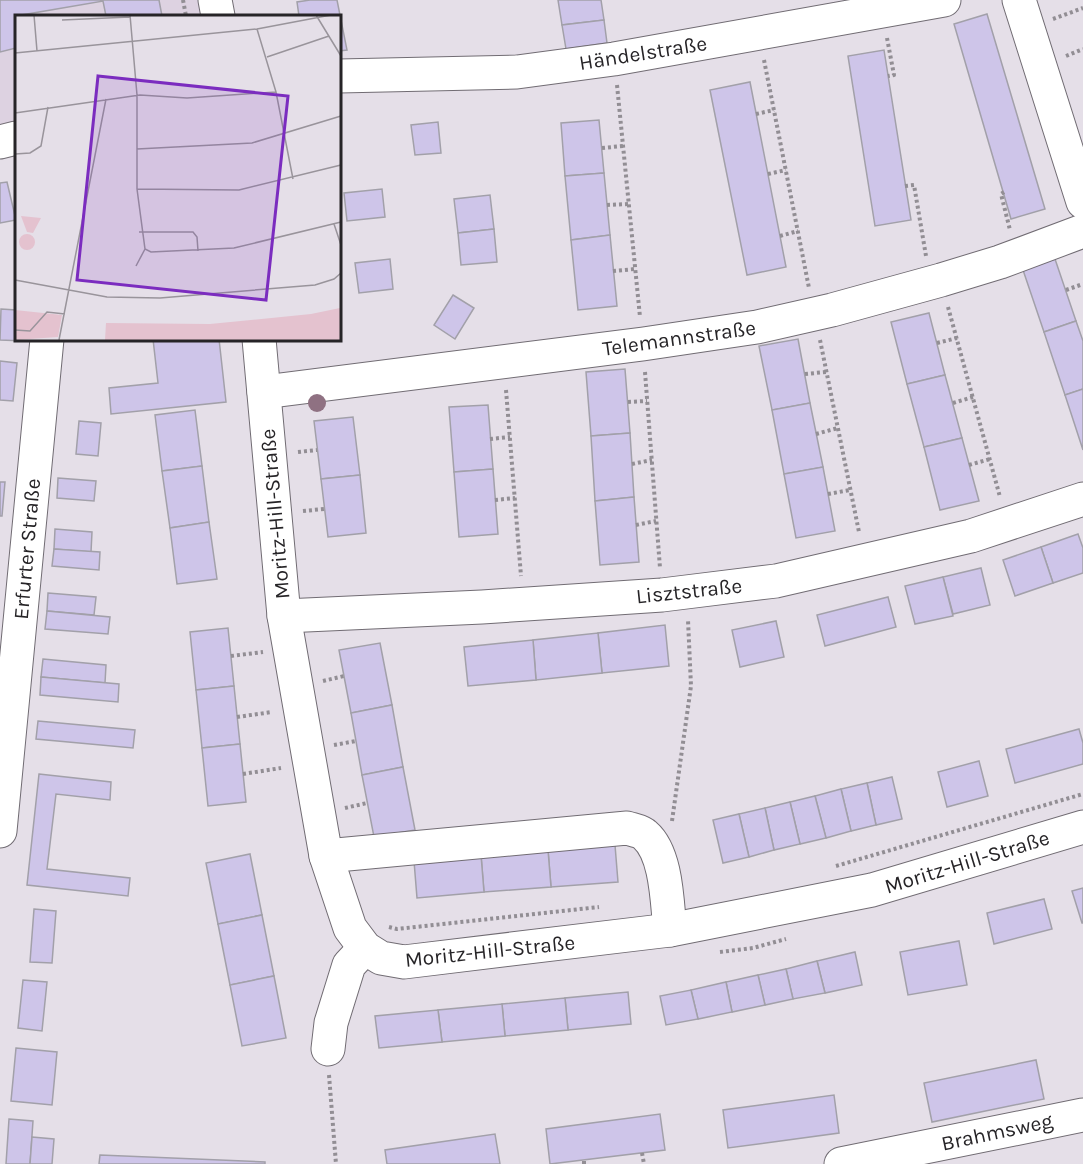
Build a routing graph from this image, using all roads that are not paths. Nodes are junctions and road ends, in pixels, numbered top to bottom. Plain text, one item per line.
1 (215, 0) edge
2 (944, 0) edge
3 (1020, 0) edge
4 (218, 15) edge
5 (340, 76) edge
6 (15, 138) edge
7 (0, 142) edge
8 (1083, 202) edge
9 (1083, 231) edge
10 (47, 340) edge
11 (259, 340) edge
12 (264, 392) junction
13 (1083, 499) edge
14 (284, 616) junction
15 (1083, 827) edge
16 (0, 831) edge
17 (326, 856) junction
18 (670, 930) junction
19 (373, 936) junction
20 (328, 1049) dead end
21 (1083, 1114) edge
22 (841, 1164) edge

1 - 4 street
2 - 5 street, Händelstraße
3 - 8 street
6 - 7 street
9 - 12 street, Telemannstraße
10 - 16 street, Erfurter Straße
11 - 12 street, Moritz-Hill-Straße
12 - 14 street, Moritz-Hill-Straße
13 - 14 street, Lisztstraße
14 - 17 street, Moritz-Hill-Straße
15 - 18 street, Moritz-Hill-Straße
17 - 18 street
17 - 19 street, Moritz-Hill-Straße
18 - 19 street, Moritz-Hill-Straße
19 - 20 street
21 - 22 street, Brahmsweg

